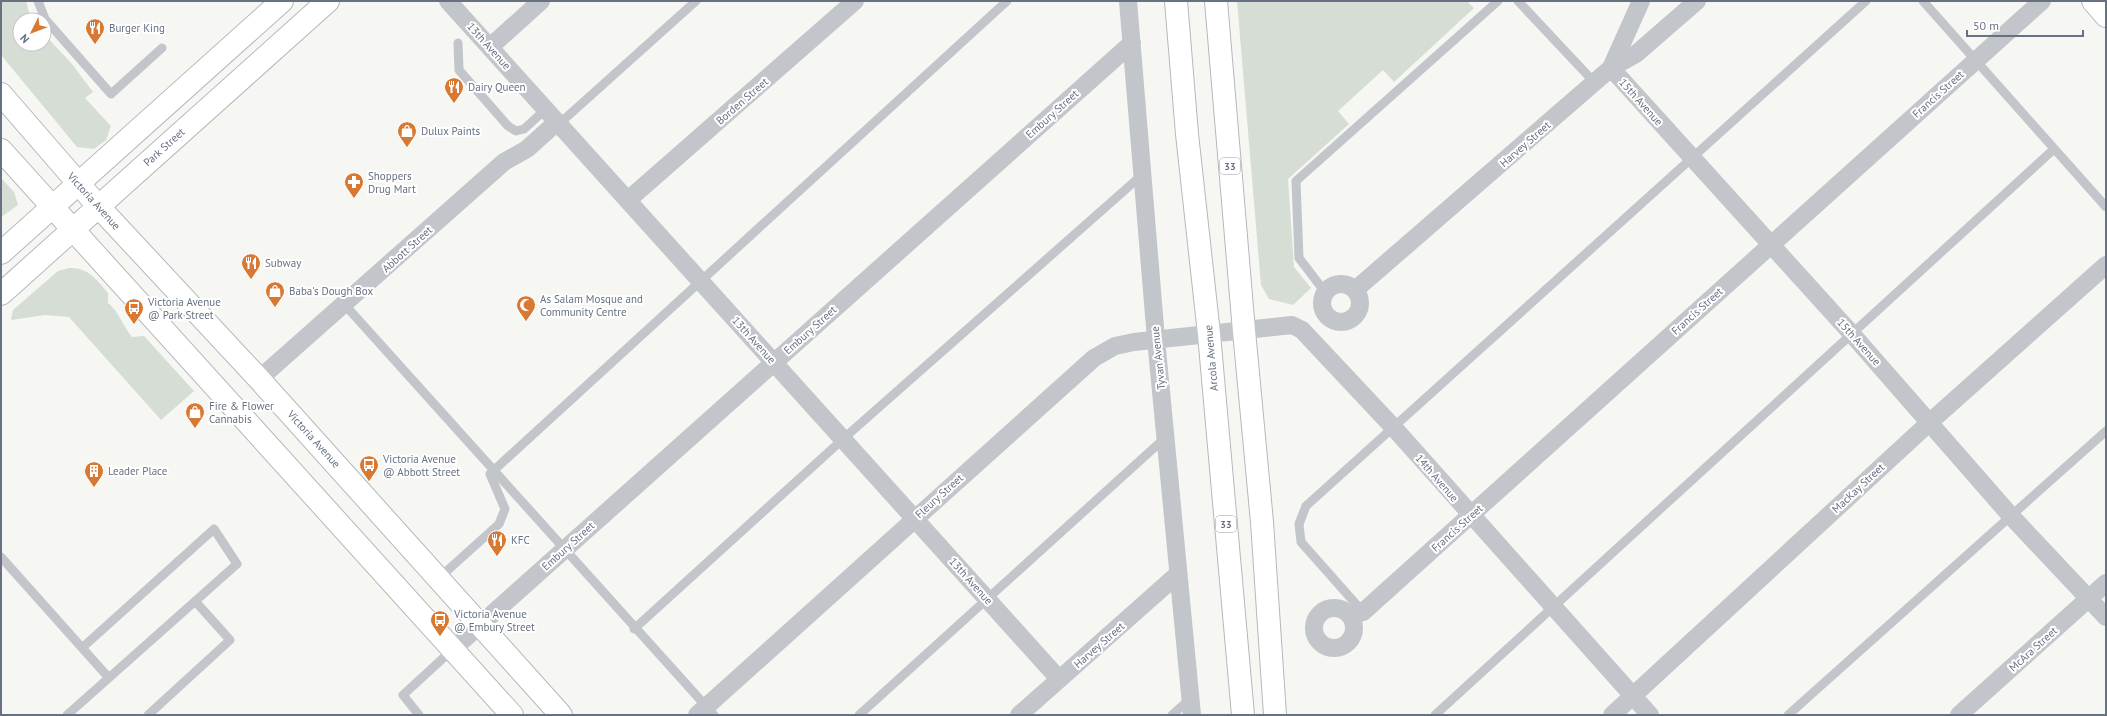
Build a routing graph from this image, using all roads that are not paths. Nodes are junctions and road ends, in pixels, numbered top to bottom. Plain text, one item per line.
1 (38, 1) edge
2 (282, 1) edge
3 (328, 1) edge
4 (448, 1) edge
5 (541, 1) edge
6 (696, 1) edge
7 (855, 1) edge
8 (1007, 1) edge
9 (1128, 1) edge
10 (1176, 1) edge
11 (1216, 1) edge
12 (1498, 1) edge
13 (1518, 1) edge
14 (1640, 1) edge
15 (1697, 1) edge
16 (1866, 1) edge
17 (1923, 1) edge
18 (2042, 1) edge
19 (2093, 1) edge
20 (2106, 16) edge
21 (458, 43) dead end
22 (1132, 43) junction
23 (490, 47) junction
24 (162, 48) dead end
25 (1976, 60) junction
26 (1611, 68) junction
27 (1595, 83) junction
28 (1, 94) edge
29 (554, 118) junction
30 (2054, 149) junction
31 (1, 150) edge
32 (1692, 160) junction
33 (1143, 174) junction
34 (78, 183) junction
35 (628, 200) junction
36 (98, 206) junction
37 (52, 207) junction
38 (2106, 207) edge
39 (72, 230) junction
40 (1770, 246) junction
41 (1, 253) edge
42 (2106, 265) edge
43 (701, 281) junction
44 (1355, 290) junction
45 (1325, 292) junction
46 (1, 294) edge
47 (345, 305) junction
48 (1244, 331) junction
49 (1850, 333) junction
50 (1209, 334) junction
51 (1156, 339) junction
52 (774, 362) junction
53 (259, 379) junction
54 (1930, 422) junction
55 (1394, 428) junction
56 (2106, 431) edge
57 (1166, 437) junction
58 (843, 439) junction
59 (491, 472) junction
60 (1471, 515) junction
61 (2010, 515) junction
62 (914, 518) junction
63 (564, 550) junction
64 (1, 557) edge
65 (1178, 574) junction
66 (439, 578) junction
67 (2106, 583) edge
68 (2089, 598) junction
69 (987, 599) junction
70 (195, 601) junction
71 (1554, 607) junction
72 (1357, 614) joint
73 (2106, 617) edge
74 (481, 624) junction
75 (634, 629) junction
76 (83, 648) junction
77 (453, 649) junction
78 (109, 678) junction
79 (1059, 679) junction
80 (1634, 696) junction
81 (1192, 706) edge
82 (706, 712) edge
83 (66, 715) edge
84 (148, 715) edge
85 (419, 715) edge
86 (512, 715) edge
87 (561, 715) edge
88 (859, 715) edge
89 (1019, 715) edge
90 (1172, 715) edge
91 (1243, 715) edge
92 (1275, 715) edge
93 (1435, 715) edge
94 (1612, 715) edge
95 (1650, 715) edge
96 (1788, 715) edge
97 (1959, 715) edge

1 - 24 lane
2 - 34 main road
3 - 36 main road, Park Street
4 - 23 street, 13th Avenue
5 - 23 street
6 - 29 lane
7 - 35 street, Borden Street
8 - 43 lane
9 - 22 street, Tyvan Avenue
10 - 50 main road, Arcola Avenue / 33
11 - 48 main road, 33
12 - 45 lane
13 - 27 lane
14 - 26 street
15 - 26 street, Harvey Street
16 - 32 lane
17 - 25 lane
18 - 25 street, Francis Street
19 - 20 main road
21 - 29 lane
22 - 33 street, Tyvan Avenue
22 - 52 street, Embury Street
23 - 29 street, 13th Avenue
25 - 30 lane
25 - 40 street, Francis Street
26 - 27 street, Harvey Street
26 - 32 street, 15th Avenue
27 - 44 street, Harvey Street
28 - 34 main road, Victoria Avenue
29 - 35 street, 13th Avenue
29 - 47 street, Abbott Street
30 - 38 lane
30 - 49 lane
31 - 37 main road
32 - 40 street, 15th Avenue
32 - 55 lane
33 - 51 street, Tyvan Avenue
33 - 58 lane
34 - 36 main road, Victoria Avenue
34 - 37 main road
35 - 43 street, 13th Avenue
36 - 39 main road, Park Street
36 - 53 main road, Victoria Avenue
37 - 39 main road
37 - 41 main road
39 - 46 main road, Park Street
39 - 77 main road
40 - 49 street, 15th Avenue
40 - 60 street, Francis Street
42 - 54 street, MacKay Street
43 - 52 street, 13th Avenue
43 - 59 lane
44 - 45 street
44 - 45 street
47 - 53 street, Abbott Street
47 - 59 lane
48 - 50 street, 14th Avenue
48 - 55 street, 14th Avenue
48 - 92 main road, 33
49 - 54 street, 15th Avenue
49 - 71 lane
50 - 51 street, Fleury Street
50 - 91 main road, Arcola Avenue / 33
51 - 57 street, Tyvan Avenue
51 - 62 street, Fleury Street
52 - 58 street, 13th Avenue
52 - 63 street, Embury Street
53 - 66 main road, Victoria Avenue
54 - 61 street, 15th Avenue
54 - 80 street, MacKay Street
55 - 60 street, 14th Avenue
55 - 72 lane
56 - 61 lane
57 - 65 street, Tyvan Avenue
57 - 69 lane
58 - 62 street, 13th Avenue
58 - 75 lane
59 - 63 lane
59 - 66 lane
60 - 71 street, 14th Avenue
60 - 72 street, Francis Street
61 - 68 street, 15th Avenue
61 - 96 lane
62 - 69 street, 13th Avenue
62 - 82 street, Fleury Street
63 - 74 street, Embury Street
63 - 75 lane
64 - 76 lane
65 - 79 street, Harvey Street
65 - 81 street, Tyvan Avenue
66 - 74 main road, Victoria Avenue
67 - 68 street, McAra Street
68 - 73 street, 15th Avenue
68 - 97 street, McAra Street
69 - 79 street, 13th Avenue
69 - 88 lane
70 - 76 lane
70 - 78 lane
70 - 84 lane
71 - 80 street, 14th Avenue
71 - 93 lane
74 - 77 street, Embury Street
74 - 87 main road, Victoria Avenue
75 - 82 lane
76 - 78 lane
77 - 85 lane
77 - 86 main road
78 - 83 lane
79 - 89 street, Harvey Street
80 - 94 street, MacKay Street
80 - 95 street, 14th Avenue
81 - 90 lane

